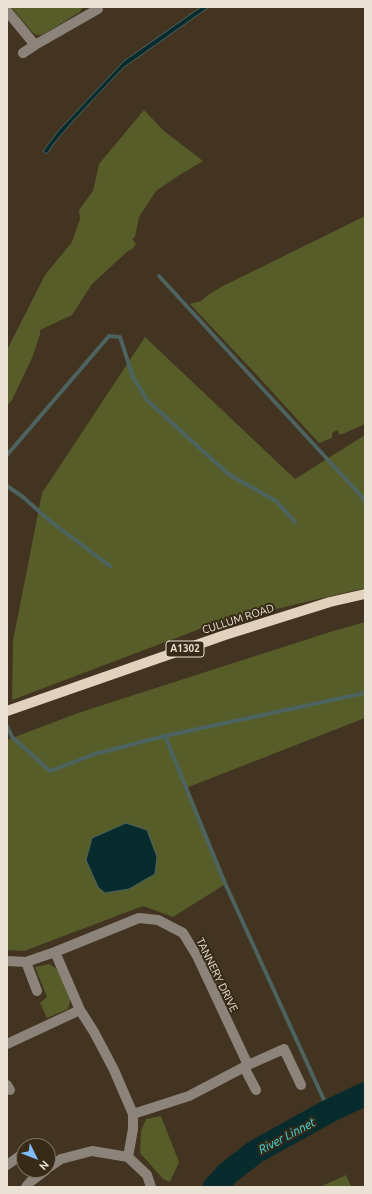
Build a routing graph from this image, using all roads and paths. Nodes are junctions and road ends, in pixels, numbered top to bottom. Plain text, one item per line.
1 (98, 8) edge
2 (7, 11) edge
3 (35, 45) junction
4 (23, 53) dead end
5 (365, 594) edge
6 (7, 711) edge
7 (55, 952) junction
8 (7, 961) edge
9 (26, 962) junction
10 (38, 991) dead end
11 (80, 1010) junction
12 (7, 1044) edge
13 (246, 1066) junction
14 (301, 1085) dead end
15 (256, 1090) dead end
16 (133, 1114) junction
17 (128, 1157) junction
18 (16, 1159) edge
19 (56, 1162) edge
20 (7, 1165) edge
21 (35, 1178) edge
22 (26, 1187) edge
23 (152, 1187) edge

1 - 3 street
2 - 3 street
3 - 4 street
5 - 6 main road, CULLUM ROAD / A1302
7 - 9 street, TANNERY DRIVE
7 - 11 street
7 - 13 street, TANNERY DRIVE
8 - 9 street
9 - 10 street
11 - 12 street
11 - 16 street
13 - 14 street
13 - 15 street, TANNERY DRIVE
13 - 16 street
16 - 17 street
17 - 19 street
17 - 23 street
18 - 20 street
21 - 22 street

